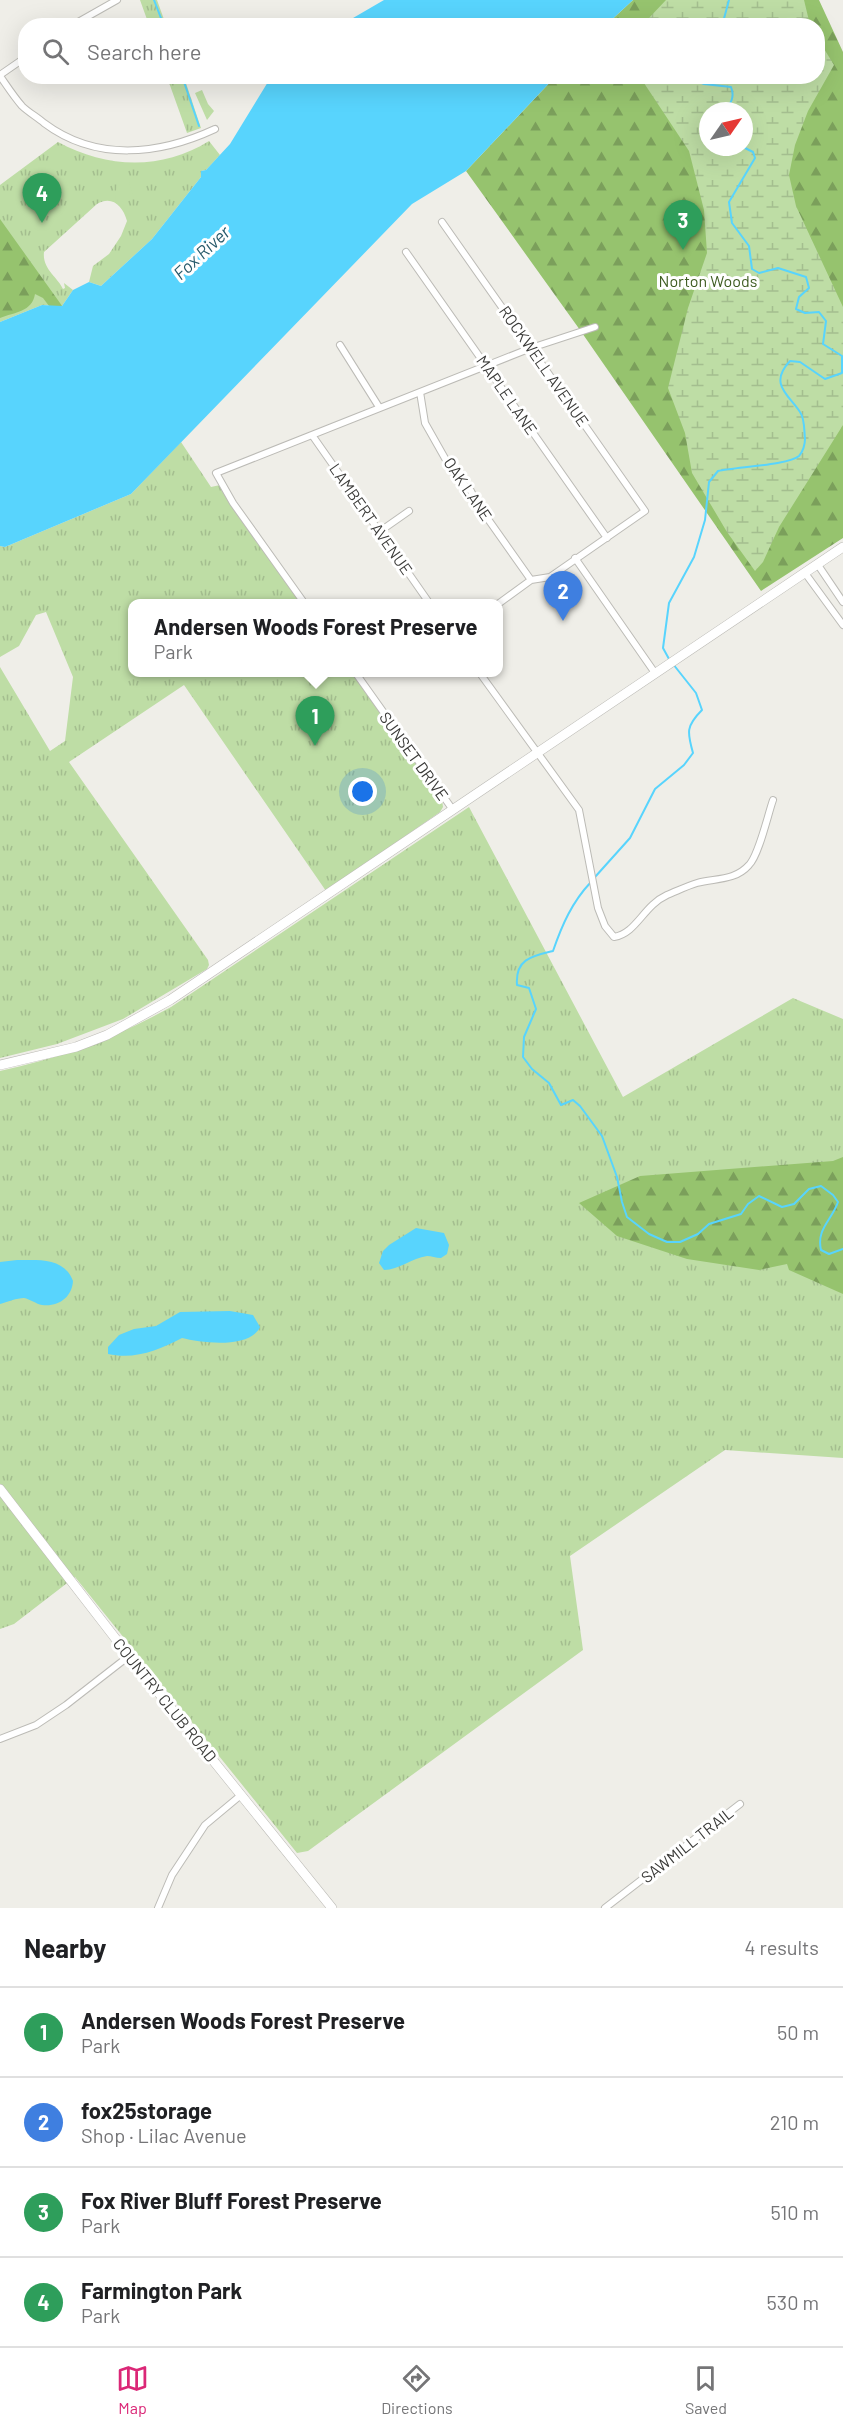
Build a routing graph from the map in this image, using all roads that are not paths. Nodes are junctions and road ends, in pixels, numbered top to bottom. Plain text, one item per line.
1 (117, 0) edge
2 (85, 18) edge
3 (18, 63) edge
4 (0, 76) edge
5 (215, 129) dead end
6 (442, 222) dead end
7 (406, 252) dead end
8 (595, 327) dead end
9 (340, 345) dead end
10 (531, 348) junction
11 (487, 365) junction
12 (420, 392) junction
13 (379, 407) junction
14 (312, 435) junction
15 (410, 511) dead end
16 (379, 532) junction
17 (607, 538) junction
18 (843, 547) edge
19 (575, 558) junction
20 (818, 564) junction
21 (806, 573) junction
22 (531, 580) junction
23 (302, 599) edge
24 (427, 599) edge
25 (503, 600) edge
26 (843, 602) edge
27 (843, 625) edge
28 (659, 670) junction
29 (358, 677) edge
30 (483, 677) edge
31 (537, 752) junction
32 (773, 800) dead end
33 (453, 810) junction
34 (0, 1065) edge
35 (0, 1489) edge
36 (129, 1656) junction
37 (0, 1738) edge
38 (241, 1795) junction
39 (740, 1804) dead end
40 (158, 1908) edge
41 (332, 1908) edge
42 (605, 1908) edge

1 - 2 street
3 - 4 street
4 - 5 street
6 - 10 street, ROCKWELL AVENUE
7 - 11 street, MAPLE LANE
8 - 10 street
9 - 13 street
10 - 11 street
10 - 17 street, ROCKWELL AVENUE
11 - 12 street
11 - 17 street, MAPLE LANE
12 - 13 street
12 - 22 street, OAK LANE
13 - 14 street
14 - 16 street, LAMBERT AVENUE
14 - 23 street
15 - 16 street
16 - 24 street, LAMBERT AVENUE
17 - 19 street
18 - 20 main road
19 - 22 street
19 - 28 street
20 - 21 main road
20 - 26 street
21 - 27 street
21 - 28 main road
22 - 25 street
28 - 31 main road
29 - 33 street, SUNSET DRIVE
30 - 31 street
31 - 32 street
31 - 33 main road
33 - 34 main road
35 - 36 main road, COUNTRY CLUB ROAD
36 - 37 street
36 - 38 main road, COUNTRY CLUB ROAD
38 - 40 street
38 - 41 main road, COUNTRY CLUB ROAD
39 - 42 street, SAWMILL TRAIL

